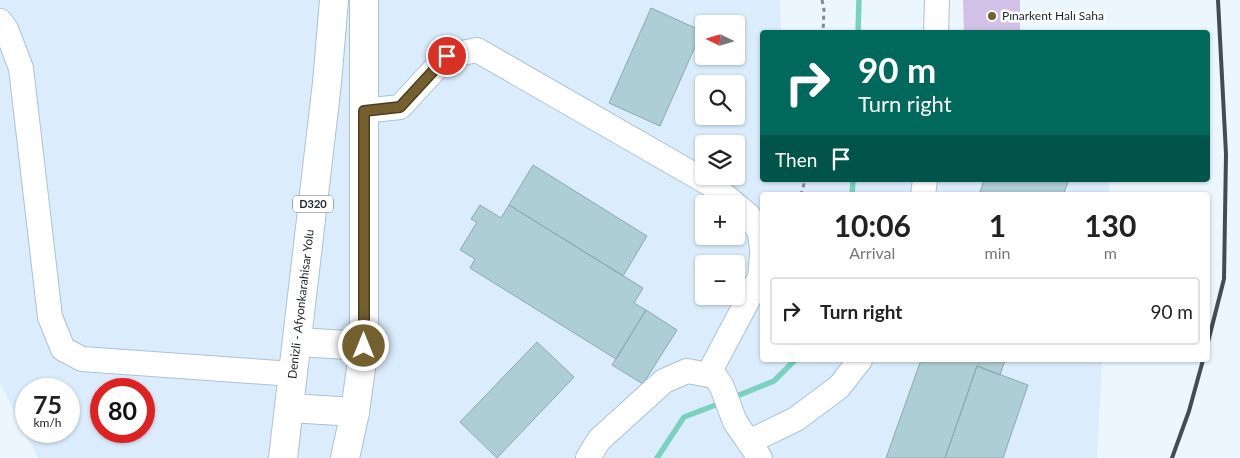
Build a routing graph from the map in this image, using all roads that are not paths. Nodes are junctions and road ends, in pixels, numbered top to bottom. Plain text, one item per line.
1 (334, 0) edge
2 (364, 0) edge
3 (937, 0) edge
4 (0, 21) edge
5 (936, 30) edge
6 (364, 111) junction
7 (724, 195) edge
8 (745, 212) edge
9 (760, 232) edge
10 (760, 277) edge
11 (297, 342) junction
12 (364, 346) junction
13 (858, 362) edge
14 (293, 374) junction
15 (715, 381) junction
16 (290, 408) junction
17 (355, 412) junction
18 (755, 450) edge
19 (283, 458) edge
20 (345, 458) edge
21 (588, 458) edge

1 - 11 highway, Denizli - Afyonkarahisar Yolu / D320
2 - 6 highway
3 - 5 street
4 - 14 street
6 - 7 street
6 - 12 highway
8 - 9 street
10 - 15 street
11 - 12 highway
11 - 14 highway, Denizli - Afyonkarahisar Yolu / D320
12 - 17 highway
13 - 18 street
14 - 16 highway, Denizli - Afyonkarahisar Yolu / D320
15 - 18 street
15 - 21 street
16 - 17 highway
16 - 19 highway, Denizli - Afyonkarahisar Yolu / D320
17 - 20 highway

